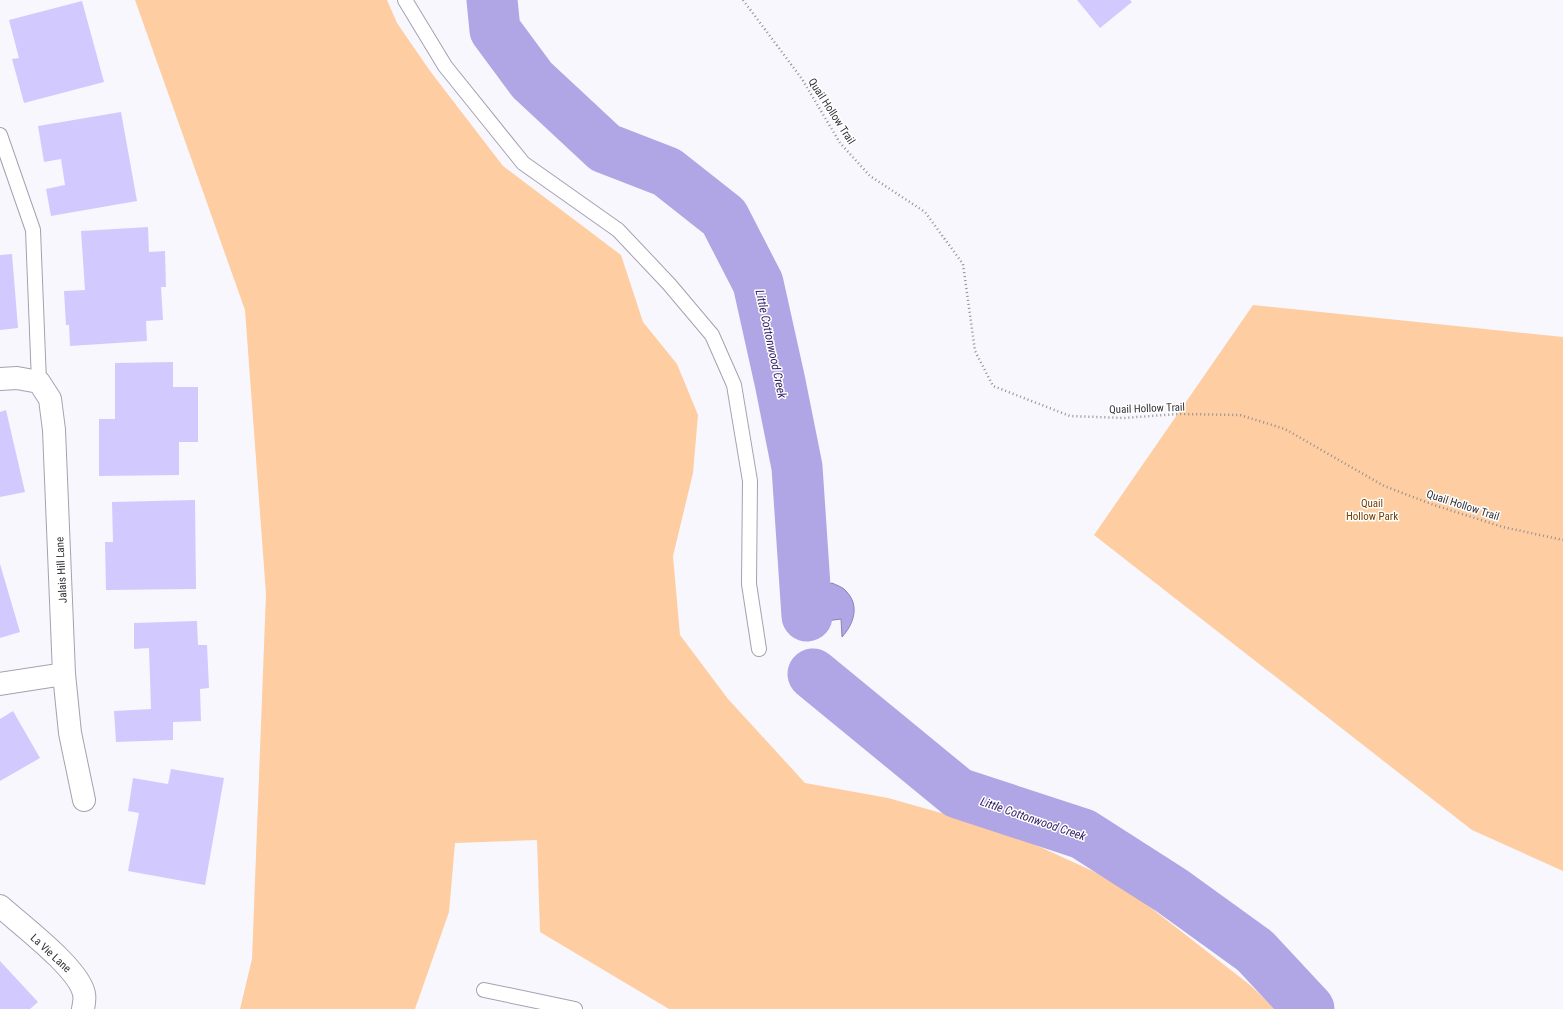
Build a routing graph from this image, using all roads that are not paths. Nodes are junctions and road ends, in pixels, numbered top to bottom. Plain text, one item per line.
1 (405, 0) edge
2 (0, 135) edge
3 (0, 379) edge
4 (39, 382) junction
5 (759, 649) dead end
6 (64, 674) junction
7 (0, 684) edge
8 (84, 800) dead end
9 (0, 906) edge
10 (484, 990) dead end
11 (83, 1009) edge
12 (575, 1009) edge

1 - 5 lane
2 - 4 lane
3 - 4 street
4 - 6 street, Jalais Hill Lane
6 - 7 street
6 - 8 street, Jalais Hill Lane
9 - 11 street, La Vie Lane
10 - 12 lane

